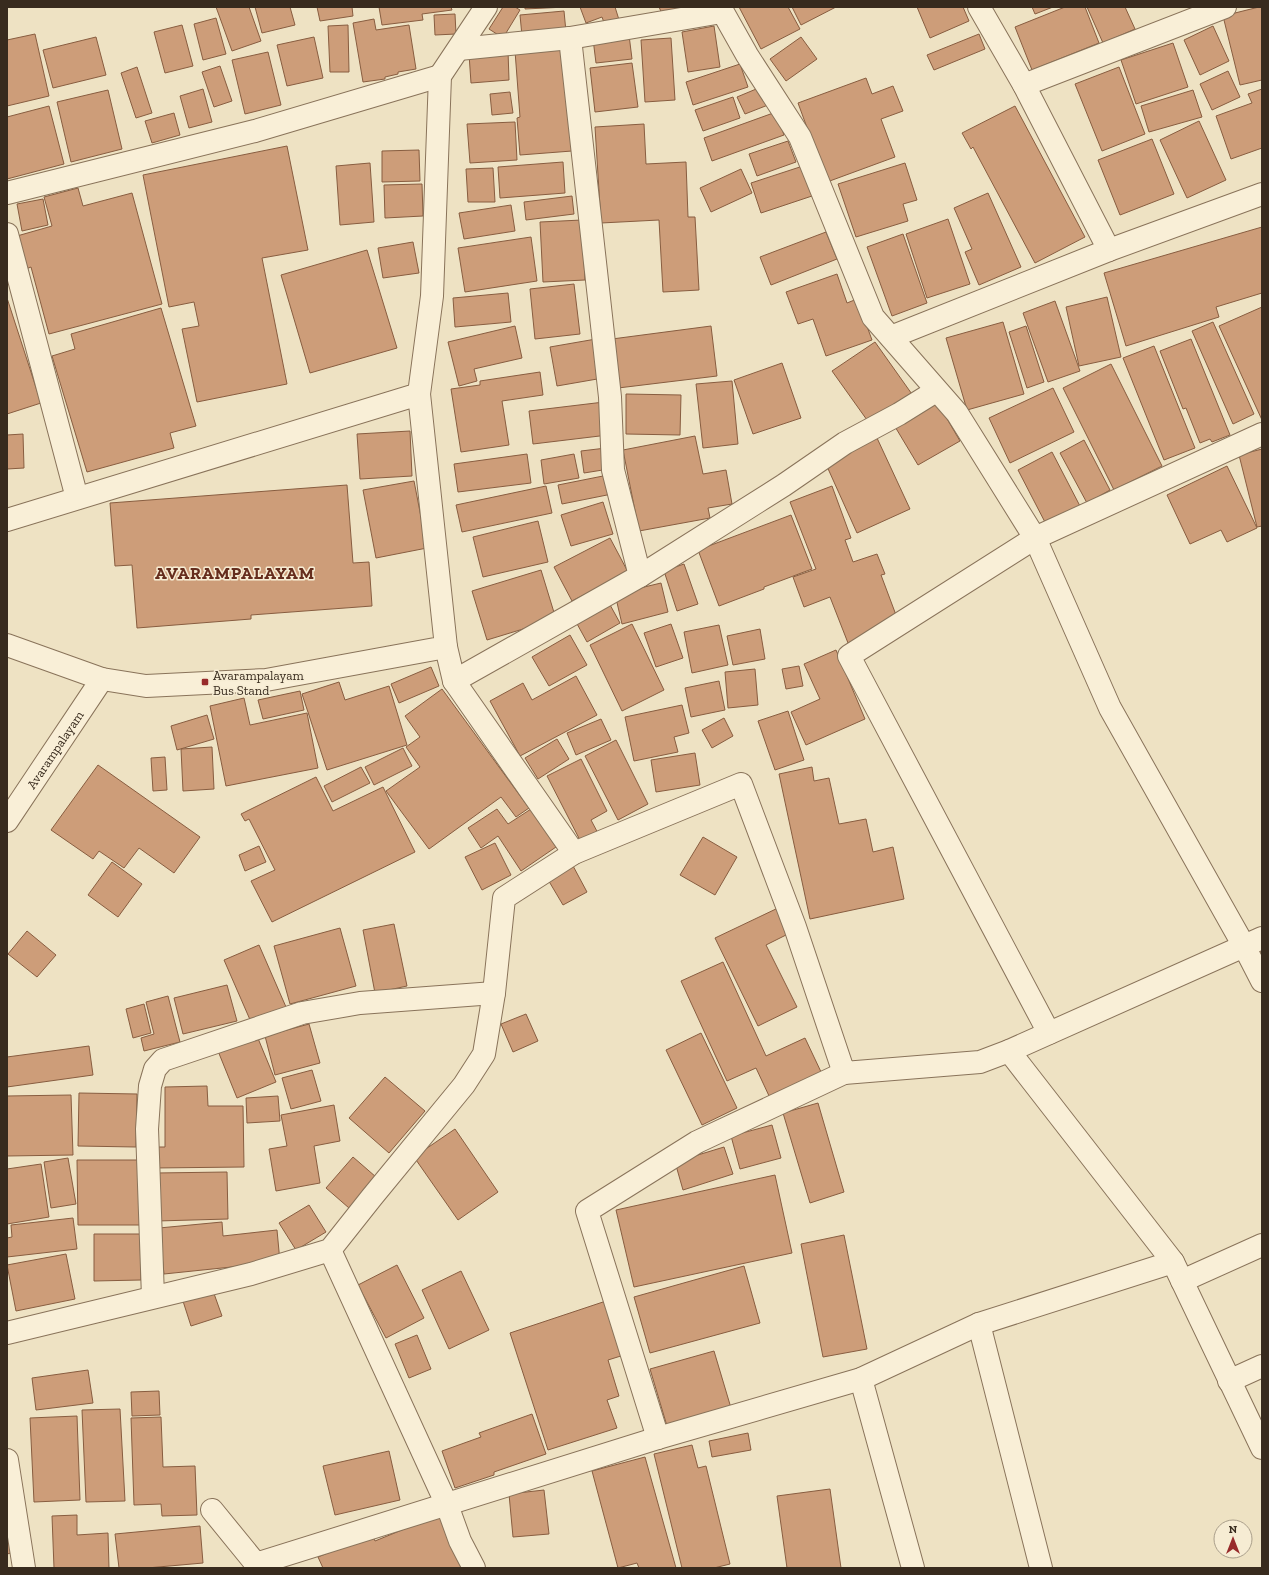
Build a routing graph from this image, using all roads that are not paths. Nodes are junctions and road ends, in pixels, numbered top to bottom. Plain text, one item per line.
1 (486, 7) edge
2 (979, 7) edge
3 (1225, 7) edge
4 (721, 10) edge
5 (570, 38) junction
6 (458, 49) junction
7 (440, 76) junction
8 (1024, 85) junction
9 (7, 193) edge
10 (1262, 194) edge
11 (7, 234) edge
12 (1109, 250) junction
13 (891, 337) junction
14 (936, 391) junction
15 (419, 394) junction
16 (1262, 434) edge
17 (77, 498) junction
18 (7, 520) edge
19 (1035, 538) junction
20 (640, 576) junction
21 (7, 645) edge
22 (446, 647) junction
23 (102, 678) junction
24 (454, 681) junction
25 (7, 821) edge
26 (574, 853) junction
27 (1253, 942) edge
28 (1262, 981) edge
29 (494, 993) junction
30 (1049, 1033) junction
31 (1009, 1051) junction
32 (844, 1073) junction
33 (1262, 1245) edge
34 (330, 1250) junction
35 (1177, 1272) junction
36 (153, 1296) junction
37 (979, 1324) junction
38 (7, 1333) edge
39 (1262, 1366) edge
40 (861, 1379) junction
41 (1230, 1381) junction
42 (658, 1438) junction
43 (1262, 1448) edge
44 (7, 1460) edge
45 (10, 1496) edge
46 (448, 1505) junction
47 (212, 1510) dead end
48 (251, 1567) edge
49 (24, 1568) edge
50 (474, 1568) edge
51 (913, 1568) edge
52 (1041, 1568) edge

1 - 6 street
2 - 8 street
3 - 8 street
4 - 5 street
4 - 13 street
5 - 6 street
5 - 20 street
6 - 7 street
7 - 9 street
7 - 15 street
8 - 12 street
10 - 12 street
11 - 17 street
12 - 13 street
13 - 14 street
14 - 19 street
14 - 20 street
15 - 17 street
15 - 22 street
16 - 19 street
17 - 18 street
19 - 27 street
19 - 30 street
20 - 24 street
21 - 23 street
22 - 23 street
22 - 24 street
23 - 25 street, Avarampalayam
24 - 26 street
26 - 29 street
26 - 32 street
27 - 28 street
27 - 30 street
29 - 34 street
29 - 36 street
30 - 31 street
31 - 32 street
31 - 35 street
32 - 42 street
33 - 35 street
34 - 36 street
34 - 46 street
35 - 37 street
35 - 41 street
36 - 38 street
37 - 40 street
37 - 52 street
39 - 41 street
40 - 42 street
40 - 51 street
41 - 43 street
42 - 46 street
44 - 45 street
45 - 49 street
46 - 48 street
46 - 50 street
47 - 48 street

